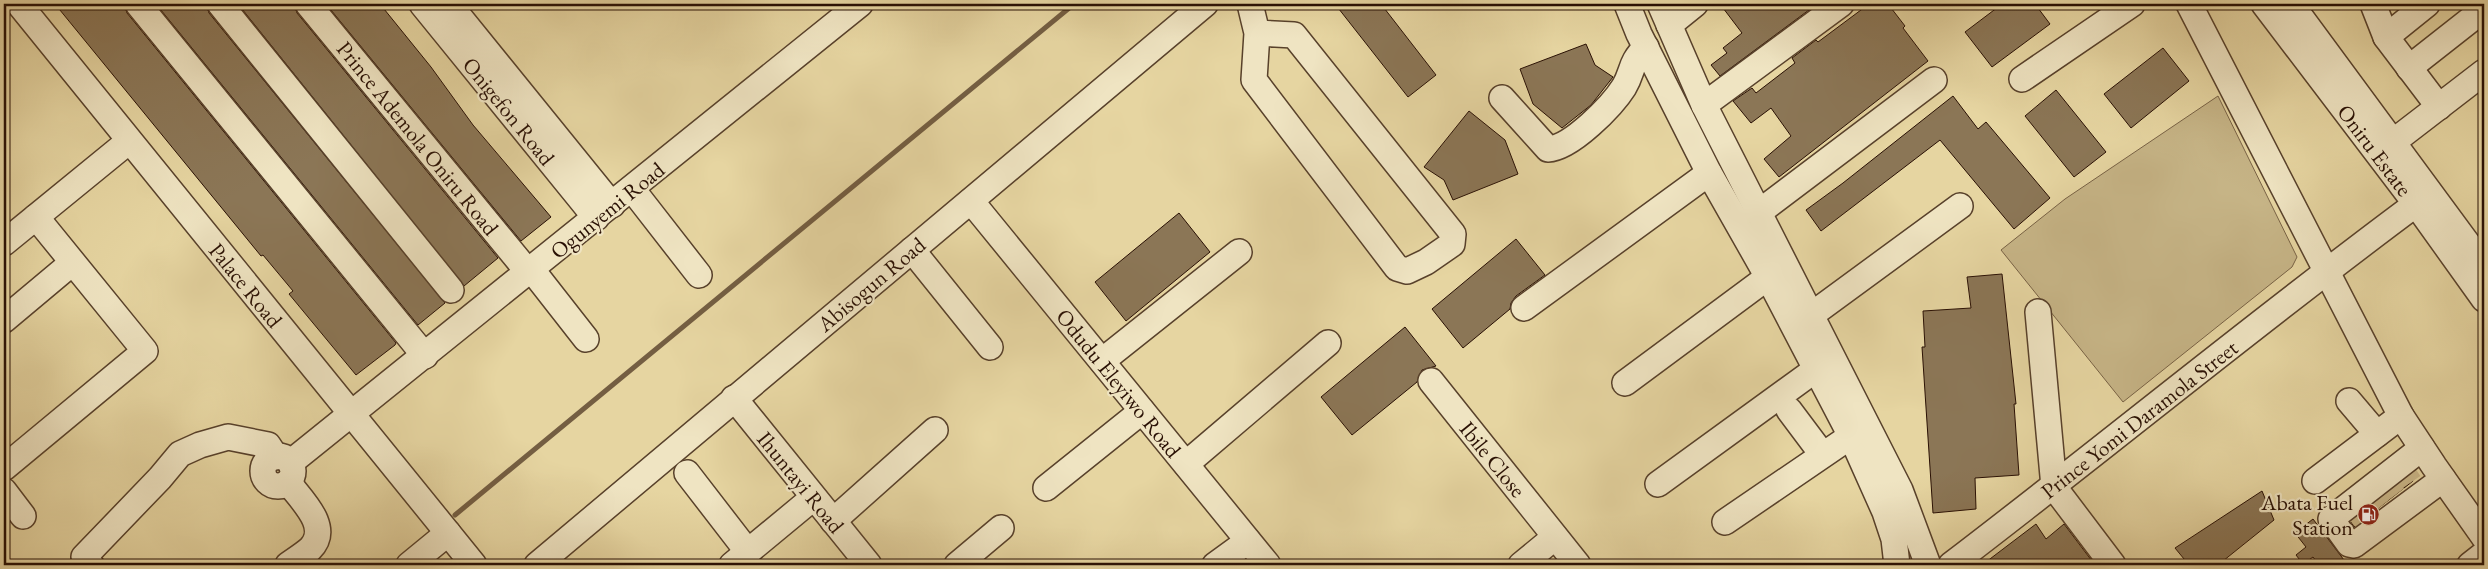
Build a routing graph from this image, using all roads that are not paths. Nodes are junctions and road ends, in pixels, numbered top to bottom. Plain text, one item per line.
1 (19, 4) edge
2 (138, 4) edge
3 (220, 4) edge
4 (308, 4) edge
5 (422, 4) edge
6 (449, 4) edge
7 (860, 4) edge
8 (1205, 4) edge
9 (1250, 4) edge
10 (1627, 4) edge
11 (1695, 4) edge
12 (1841, 4) edge
13 (2132, 4) edge
14 (2189, 4) edge
15 (2264, 4) edge
16 (2291, 4) edge
17 (2373, 4) edge
18 (2427, 4) edge
19 (2484, 9) edge
20 (1665, 15) edge
21 (1256, 33) junction
22 (2386, 37) junction
23 (1646, 47) junction
24 (2409, 68) junction
25 (2484, 72) edge
26 (2022, 79) dead end
27 (1934, 80) dead end
28 (1502, 98) dead end
29 (1704, 105) junction
30 (2439, 107) junction
31 (130, 141) junction
32 (2393, 142) junction
33 (1709, 173) junction
34 (632, 189) junction
35 (971, 201) junction
36 (1960, 206) dead end
37 (604, 211) junction
38 (2430, 212) junction
39 (1758, 213) junction
40 (36, 217) junction
41 (4, 243) edge
42 (912, 250) junction
43 (1240, 252) dead end
44 (72, 264) junction
45 (2484, 266) edge
46 (2326, 271) junction
47 (530, 272) junction
48 (699, 274) dead end
49 (1768, 277) junction
50 (451, 290) dead end
51 (2484, 299) edge
52 (1524, 308) dead end
53 (2038, 312) dead end
54 (1810, 316) junction
55 (4, 320) edge
56 (586, 339) dead end
57 (1328, 343) dead end
58 (990, 347) dead end
59 (425, 356) junction
60 (1102, 361) junction
61 (1815, 370) junction
62 (1431, 381) dead end
63 (1625, 383) dead end
64 (734, 398) junction
65 (2349, 401) dead end
66 (1789, 410) dead end
67 (1142, 411) junction
68 (352, 414) junction
69 (2401, 416) junction
70 (936, 430) dead end
71 (2377, 434) junction
72 (1851, 436) junction
73 (2422, 448) junction
74 (1822, 454) junction
75 (1186, 464) junction
76 (285, 467) junction
77 (4, 468) edge
78 (687, 473) dead end
79 (2443, 479) junction
80 (2315, 481) dead end
81 (1658, 484) dead end
82 (2054, 487) junction
83 (1046, 488) dead end
84 (4, 491) edge
85 (813, 498) junction
86 (23, 516) dead end
87 (833, 522) junction
88 (1725, 522) dead end
89 (1001, 528) dead end
90 (448, 533) junction
91 (1555, 536) junction
92 (2484, 537) edge
93 (1248, 541) junction
94 (2484, 554) edge
95 (740, 558) edge
96 (859, 562) edge
97 (91, 565) edge
98 (288, 565) edge
99 (409, 565) edge
100 (474, 565) edge
101 (537, 565) edge
102 (957, 565) edge
103 (1215, 565) edge
104 (1268, 565) edge
105 (1521, 565) edge
106 (1578, 565) edge
107 (1897, 565) edge
108 (1928, 565) edge
109 (1951, 565) edge
110 (2113, 565) edge
111 (2470, 565) edge

1 - 31 street, Palace Road
2 - 59 street
3 - 50 street
4 - 47 street, Prince Ademola Oniru Road
5 - 37 street, Onigefon Road
6 - 37 street, Onigefon Road
7 - 34 street, Ogunyemi Road
8 - 35 street, Abisogun Road
9 - 21 street
10 - 23 street
11 - 20 street
12 - 29 street
13 - 26 street
14 - 46 street
15 - 38 street, Oniru Estate
16 - 32 street, Oniru Estate
17 - 22 street
18 - 22 street
19 - 24 street
20 - 29 street
21 - 21 street
22 - 24 street
23 - 28 street
23 - 33 street
24 - 30 street
25 - 30 street
27 - 39 street
29 - 39 street
30 - 32 street
31 - 40 street
31 - 68 street, Palace Road
32 - 38 street, Oniru Estate
33 - 49 street
33 - 52 street
34 - 37 street, Ogunyemi Road
34 - 48 street
35 - 42 street, Abisogun Road
35 - 60 street, Odudu Eleyiwo Road
36 - 54 street
37 - 47 street, Ogunyemi Road
38 - 45 street, Oniru Estate
38 - 46 street, Prince Yomi Daramola Street
38 - 51 street, Oniru Estate
39 - 54 street
40 - 41 street
40 - 44 street
42 - 58 street
42 - 64 street, Abisogun Road
43 - 60 street
44 - 55 street
44 - 77 street
46 - 69 street
46 - 82 street, Prince Yomi Daramola Street
47 - 56 street, Prince Ademola Oniru Road
47 - 59 street, Ogunyemi Road
49 - 61 street
49 - 63 street
53 - 82 street
54 - 108 street
57 - 75 street
59 - 68 street, Ogunyemi Road
60 - 67 street, Odudu Eleyiwo Road
61 - 72 street
61 - 81 street
62 - 91 street, Ibile Close
64 - 85 street, Ihuntayi Road
64 - 101 street, Abisogun Road
65 - 71 street
66 - 74 street
67 - 75 street, Odudu Eleyiwo Road
67 - 83 street
68 - 76 street, Ogunyemi Road
68 - 90 street, Palace Road
69 - 71 street
69 - 73 street
70 - 87 street
71 - 80 street
72 - 74 street
72 - 107 street
73 - 79 street
73 - 79 street
74 - 88 street
75 - 93 street, Odudu Eleyiwo Road
76 - 97 street
76 - 98 street
78 - 95 street
79 - 92 street
82 - 109 street, Prince Yomi Daramola Street
82 - 110 street
84 - 86 street
85 - 87 street, Ihuntayi Road
85 - 95 street
87 - 96 street, Ihuntayi Road
89 - 102 street
90 - 99 street
90 - 100 street, Palace Road
91 - 105 street
91 - 106 street, Ibile Close
93 - 103 street
93 - 104 street, Odudu Eleyiwo Road
94 - 111 street

